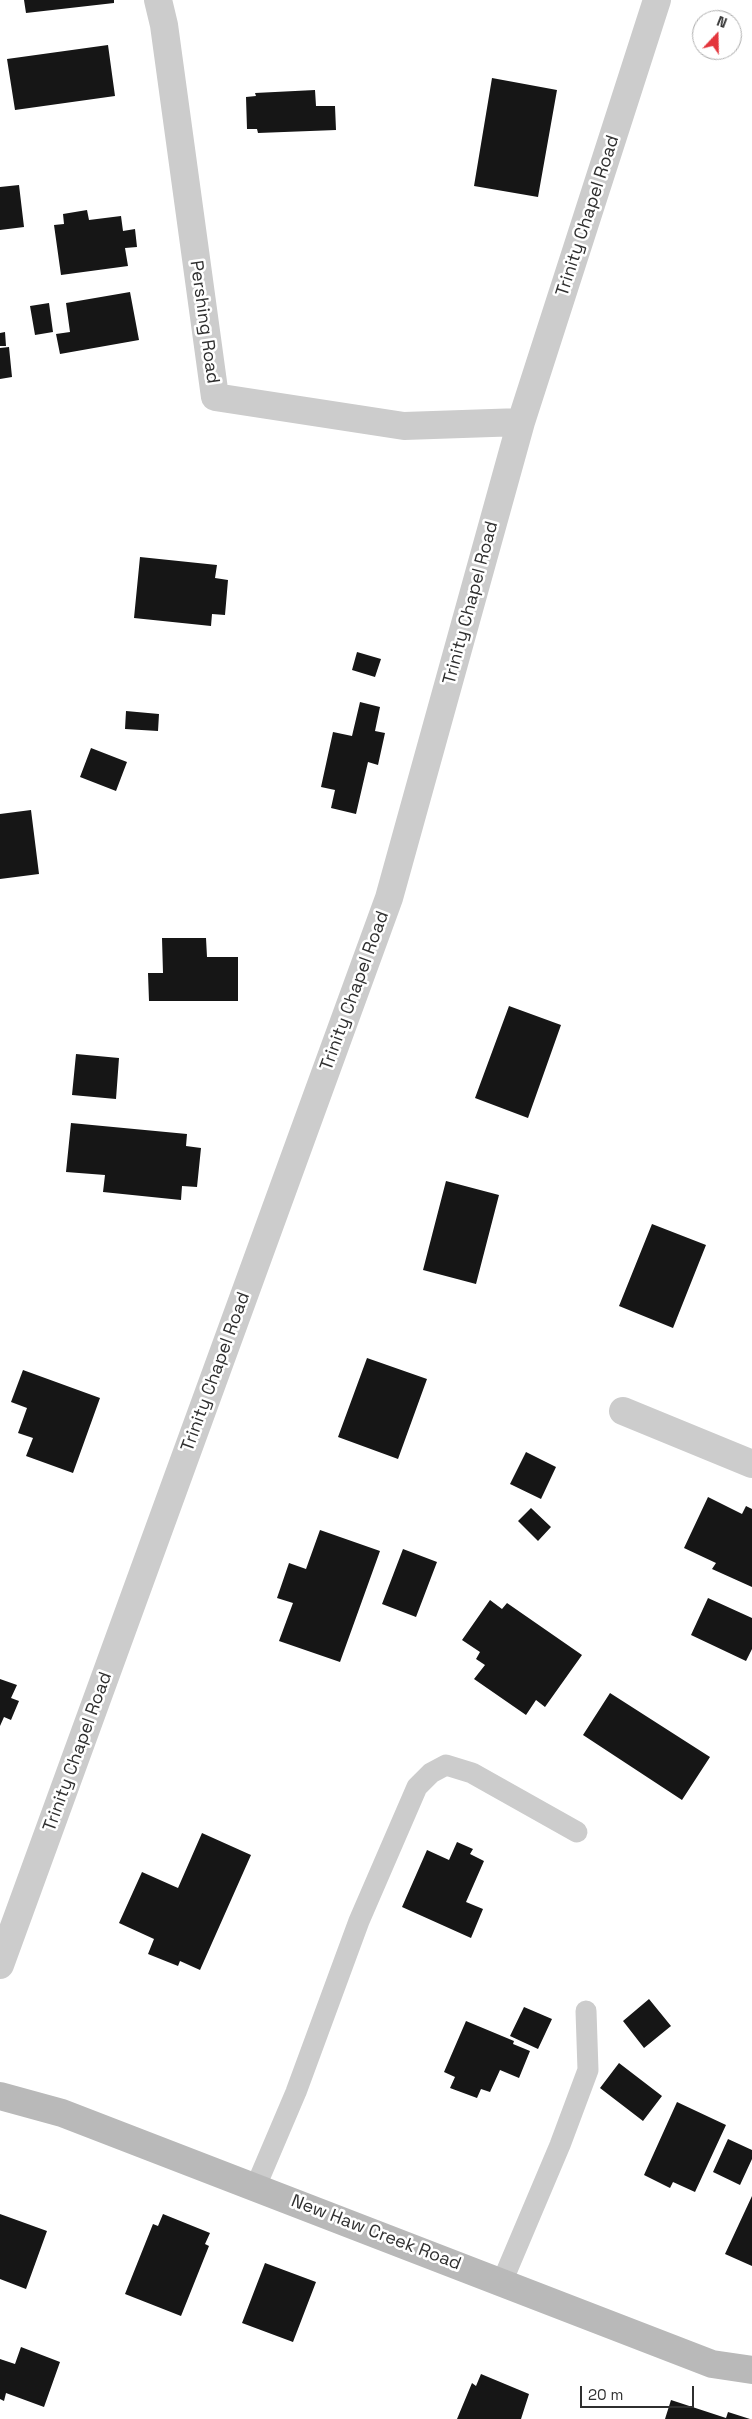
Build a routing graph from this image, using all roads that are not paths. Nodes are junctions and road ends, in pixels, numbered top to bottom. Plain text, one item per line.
1 (158, 0) edge
2 (657, 0) edge
3 (521, 422) junction
4 (623, 1411) dead end
5 (752, 1464) edge
6 (577, 1832) dead end
7 (0, 1965) edge
8 (586, 2011) dead end
9 (0, 2096) edge
10 (256, 2186) junction
11 (502, 2282) junction
12 (752, 2370) edge

1 - 3 street, Pershing Road
2 - 3 street, Trinity Chapel Road
3 - 7 street, Trinity Chapel Road
4 - 5 street
6 - 10 lane
8 - 11 lane
9 - 10 street, New Haw Creek Road
10 - 11 street, New Haw Creek Road
11 - 12 street, New Haw Creek Road

